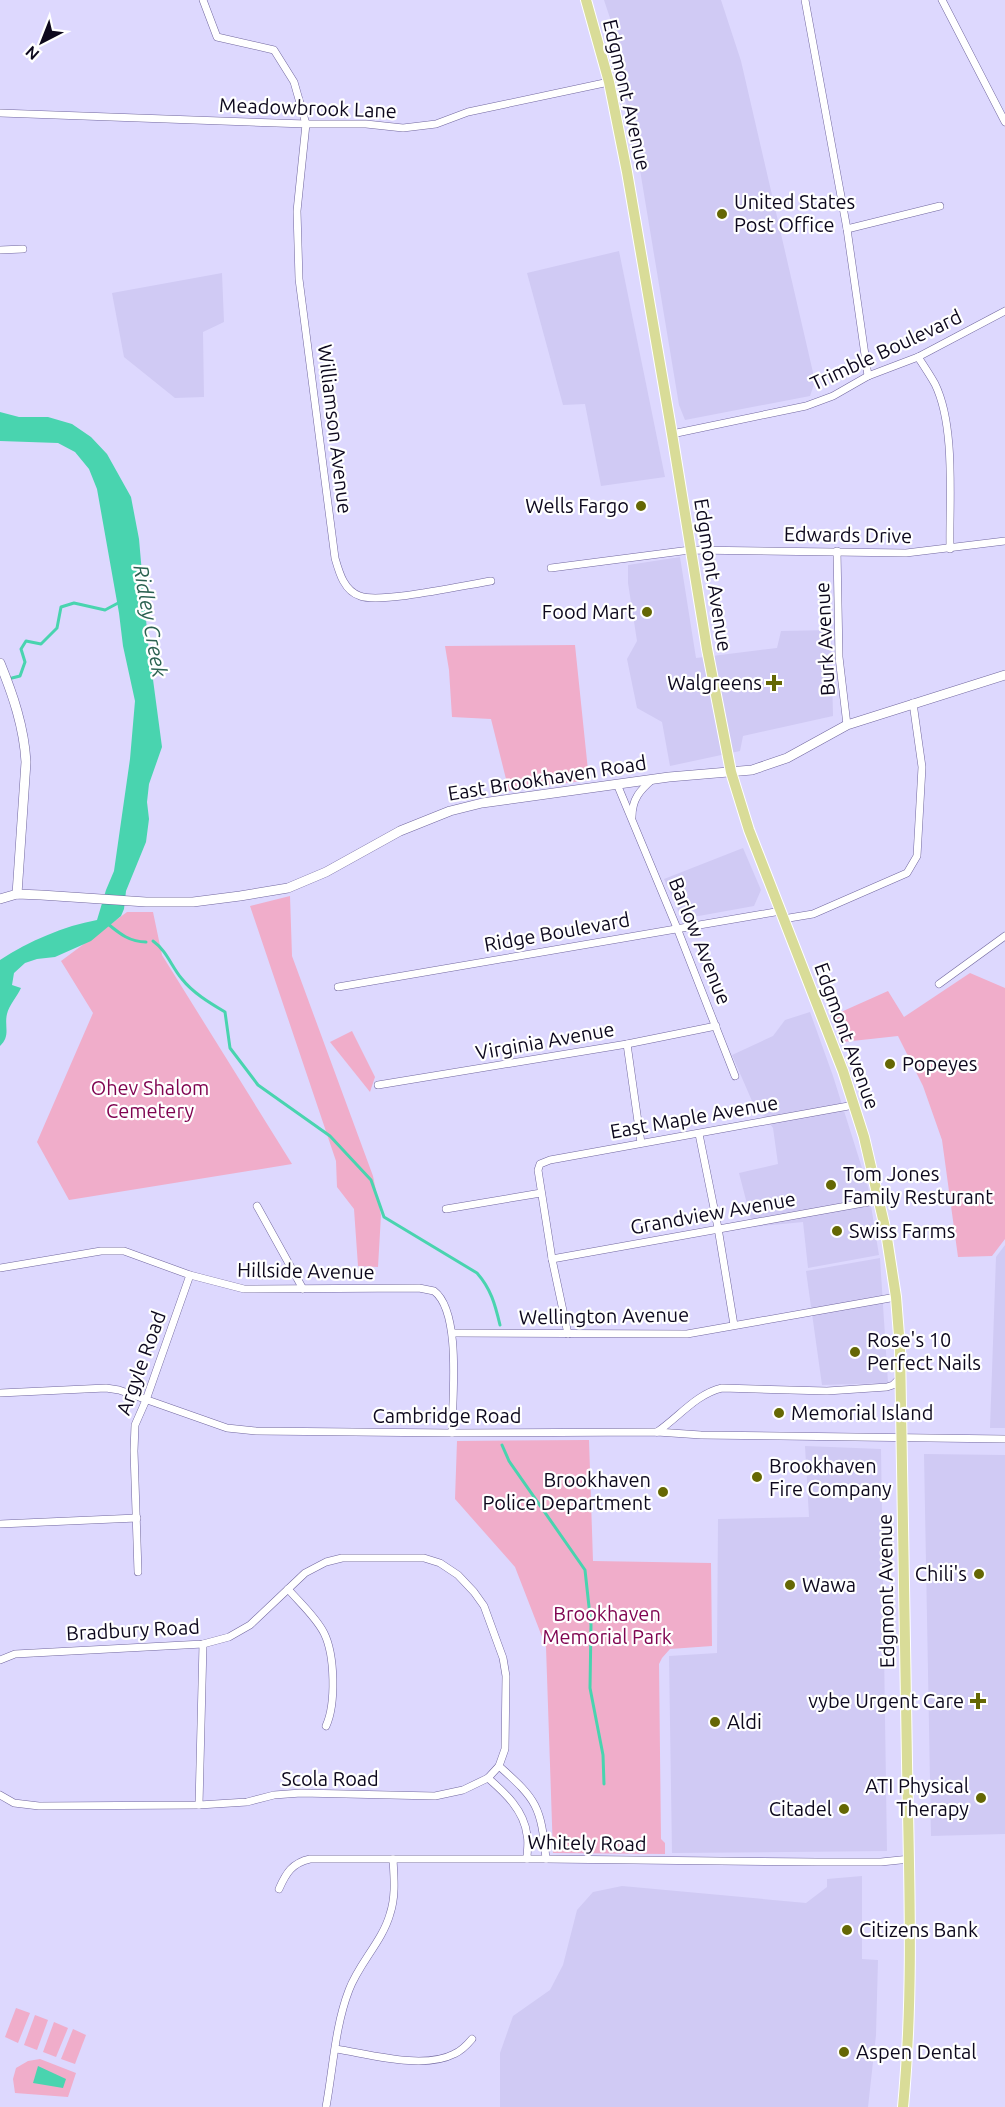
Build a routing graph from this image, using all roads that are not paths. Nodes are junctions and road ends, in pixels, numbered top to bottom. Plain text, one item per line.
1 (203, 0) edge
2 (586, 0) edge
3 (805, 0) edge
4 (942, 0) edge
5 (609, 82) junction
6 (0, 113) edge
7 (1005, 122) edge
8 (306, 124) junction
9 (940, 206) dead end
10 (847, 229) junction
11 (0, 249) edge
12 (23, 249) dead end
13 (1005, 311) edge
14 (918, 357) junction
15 (868, 376) junction
16 (672, 434) junction
17 (1005, 541) edge
18 (950, 549) junction
19 (690, 550) junction
20 (837, 551) junction
21 (551, 568) dead end
22 (491, 581) dead end
23 (0, 663) edge
24 (1005, 675) edge
25 (913, 703) junction
26 (848, 725) junction
27 (731, 772) junction
28 (653, 779) junction
29 (617, 784) junction
30 (632, 819) junction
31 (17, 894) junction
32 (0, 899) edge
33 (782, 915) junction
34 (677, 928) junction
35 (1005, 936) edge
36 (939, 984) dead end
37 (338, 987) dead end
38 (716, 1026) junction
39 (627, 1044) junction
40 (735, 1076) dead end
41 (378, 1085) dead end
42 (854, 1105) junction
43 (699, 1134) junction
44 (641, 1143) junction
45 (541, 1192) junction
46 (880, 1200) junction
47 (257, 1206) dead end
48 (446, 1209) dead end
49 (718, 1228) junction
50 (552, 1259) junction
51 (0, 1268) edge
52 (190, 1275) junction
53 (303, 1289) junction
54 (896, 1297) junction
55 (734, 1325) junction
56 (453, 1333) junction
57 (568, 1334) junction
58 (900, 1378) junction
59 (0, 1393) edge
60 (146, 1400) junction
61 (657, 1432) junction
62 (452, 1433) junction
63 (902, 1437) junction
64 (1005, 1439) edge
65 (137, 1518) junction
66 (0, 1524) edge
67 (138, 1572) dead end
68 (288, 1589) junction
69 (203, 1644) junction
70 (0, 1660) edge
71 (326, 1726) dead end
72 (499, 1766) junction
73 (488, 1778) junction
74 (0, 1795) edge
75 (199, 1805) junction
76 (393, 1859) junction
77 (527, 1859) junction
78 (546, 1859) junction
79 (910, 1859) junction
80 (279, 1889) dead end
81 (472, 2039) dead end
82 (336, 2049) junction
83 (326, 2107) edge
84 (903, 2107) edge

1 - 8 street
2 - 5 main road, Edgmont Avenue
3 - 10 street
4 - 7 street
5 - 8 street, Meadowbrook Lane
5 - 16 main road, Edgmont Avenue
6 - 8 street, Meadowbrook Lane
8 - 22 street, Williamson Avenue
9 - 10 street
10 - 15 street
11 - 12 street
13 - 14 street, Trimble Boulevard
14 - 15 street, Trimble Boulevard
14 - 18 street
15 - 16 street, Trimble Boulevard
16 - 19 main road, Edgmont Avenue
17 - 18 street, Edwards Drive
18 - 20 street, Edwards Drive
19 - 20 street, Edwards Drive
19 - 21 street, Edwards Drive
19 - 27 main road, Edgmont Avenue
20 - 26 street, Burk Avenue
23 - 31 street
24 - 25 street, East Brookhaven Road
25 - 26 street, East Brookhaven Road
25 - 33 street, Ridge Boulevard
26 - 27 street, East Brookhaven Road
27 - 28 street, East Brookhaven Road
27 - 33 main road, Edgmont Avenue
28 - 29 street, East Brookhaven Road
28 - 30 street
29 - 30 street, Barlow Avenue
29 - 31 street, East Brookhaven Road
30 - 34 street, Barlow Avenue
31 - 32 street, East Brookhaven Road
33 - 34 street, Ridge Boulevard
33 - 42 main road, Edgmont Avenue
34 - 37 street, Ridge Boulevard
34 - 38 street, Barlow Avenue
35 - 36 street
38 - 39 street, Virginia Avenue
38 - 40 street, Barlow Avenue
39 - 41 street, Virginia Avenue
39 - 44 street
42 - 43 street, East Maple Avenue
42 - 46 main road, Edgmont Avenue
43 - 44 street, East Maple Avenue
43 - 49 street
44 - 45 street, East Maple Avenue
45 - 48 street
45 - 50 street
46 - 49 street, Grandview Avenue
46 - 54 main road, Edgmont Avenue
47 - 53 street
49 - 50 street, Grandview Avenue
49 - 55 street
50 - 57 street
51 - 52 street, Hillside Avenue
52 - 53 street, Hillside Avenue
52 - 60 street, Argyle Road
53 - 56 street, Hillside Avenue
54 - 55 street, Wellington Avenue
54 - 58 main road, Edgmont Avenue
55 - 57 street, Wellington Avenue
56 - 57 street, Wellington Avenue
56 - 62 street
58 - 61 street
58 - 63 main road, Edgmont Avenue
59 - 60 street, Cambridge Road
60 - 62 street, Cambridge Road
60 - 65 street, Argyle Road
61 - 62 street, Cambridge Road
61 - 63 street, Cambridge Road
63 - 64 street, Cambridge Road
63 - 79 main road, Edgmont Avenue
65 - 66 street
65 - 67 street, Argyle Road
68 - 69 street, Bradbury Road
68 - 71 street
68 - 72 street, Bradbury Road
69 - 70 street, Bradbury Road
69 - 75 street
72 - 73 street
72 - 78 street
73 - 75 street, Scola Road
73 - 77 street
74 - 75 street, Scola Road
76 - 77 street, Whitely Road
76 - 80 street, Whitely Road
76 - 82 street
77 - 78 street, Whitely Road
78 - 79 street, Whitely Road
79 - 84 main road, Edgmont Avenue
81 - 82 street
82 - 83 street

